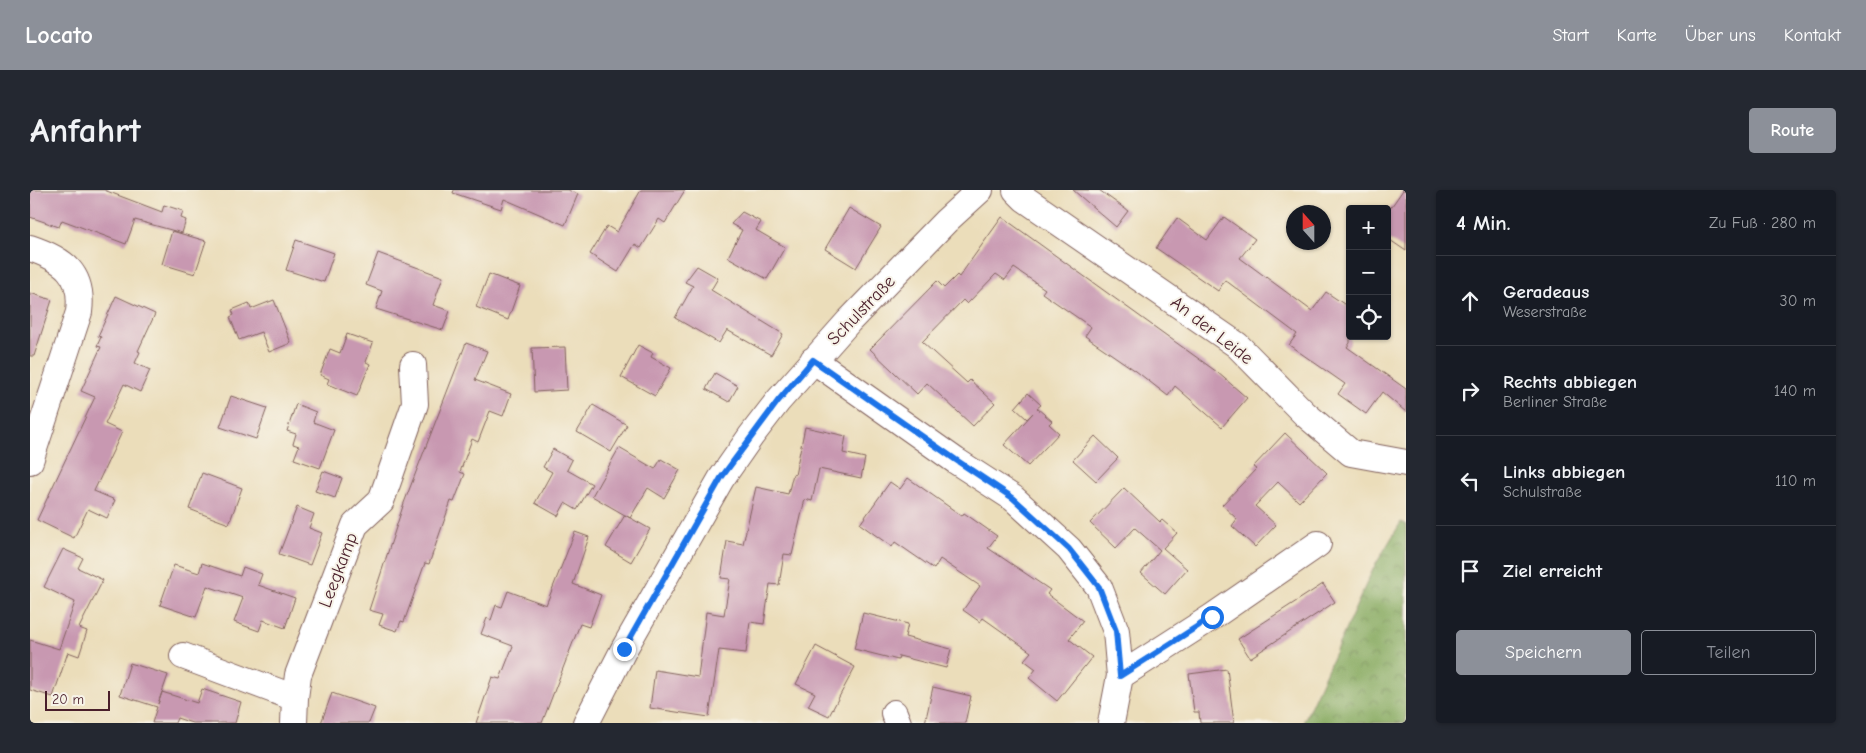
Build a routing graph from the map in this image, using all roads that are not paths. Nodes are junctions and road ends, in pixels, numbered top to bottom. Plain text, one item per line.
1 (980, 190) edge
2 (1016, 190) edge
3 (30, 248) edge
4 (813, 360) junction
5 (412, 365) dead end
6 (30, 461) edge
7 (1406, 463) edge
8 (1318, 544) dead end
9 (183, 656) dead end
10 (1120, 676) junction
11 (294, 710) edge
12 (586, 723) edge
13 (1111, 723) edge

1 - 4 street, Schulstraße
2 - 7 street, An der Leide
3 - 6 street
4 - 10 street
4 - 12 street, Schulstraße
5 - 11 street, Leegkamp
8 - 10 street
9 - 11 street, Leegkamp
10 - 13 street

